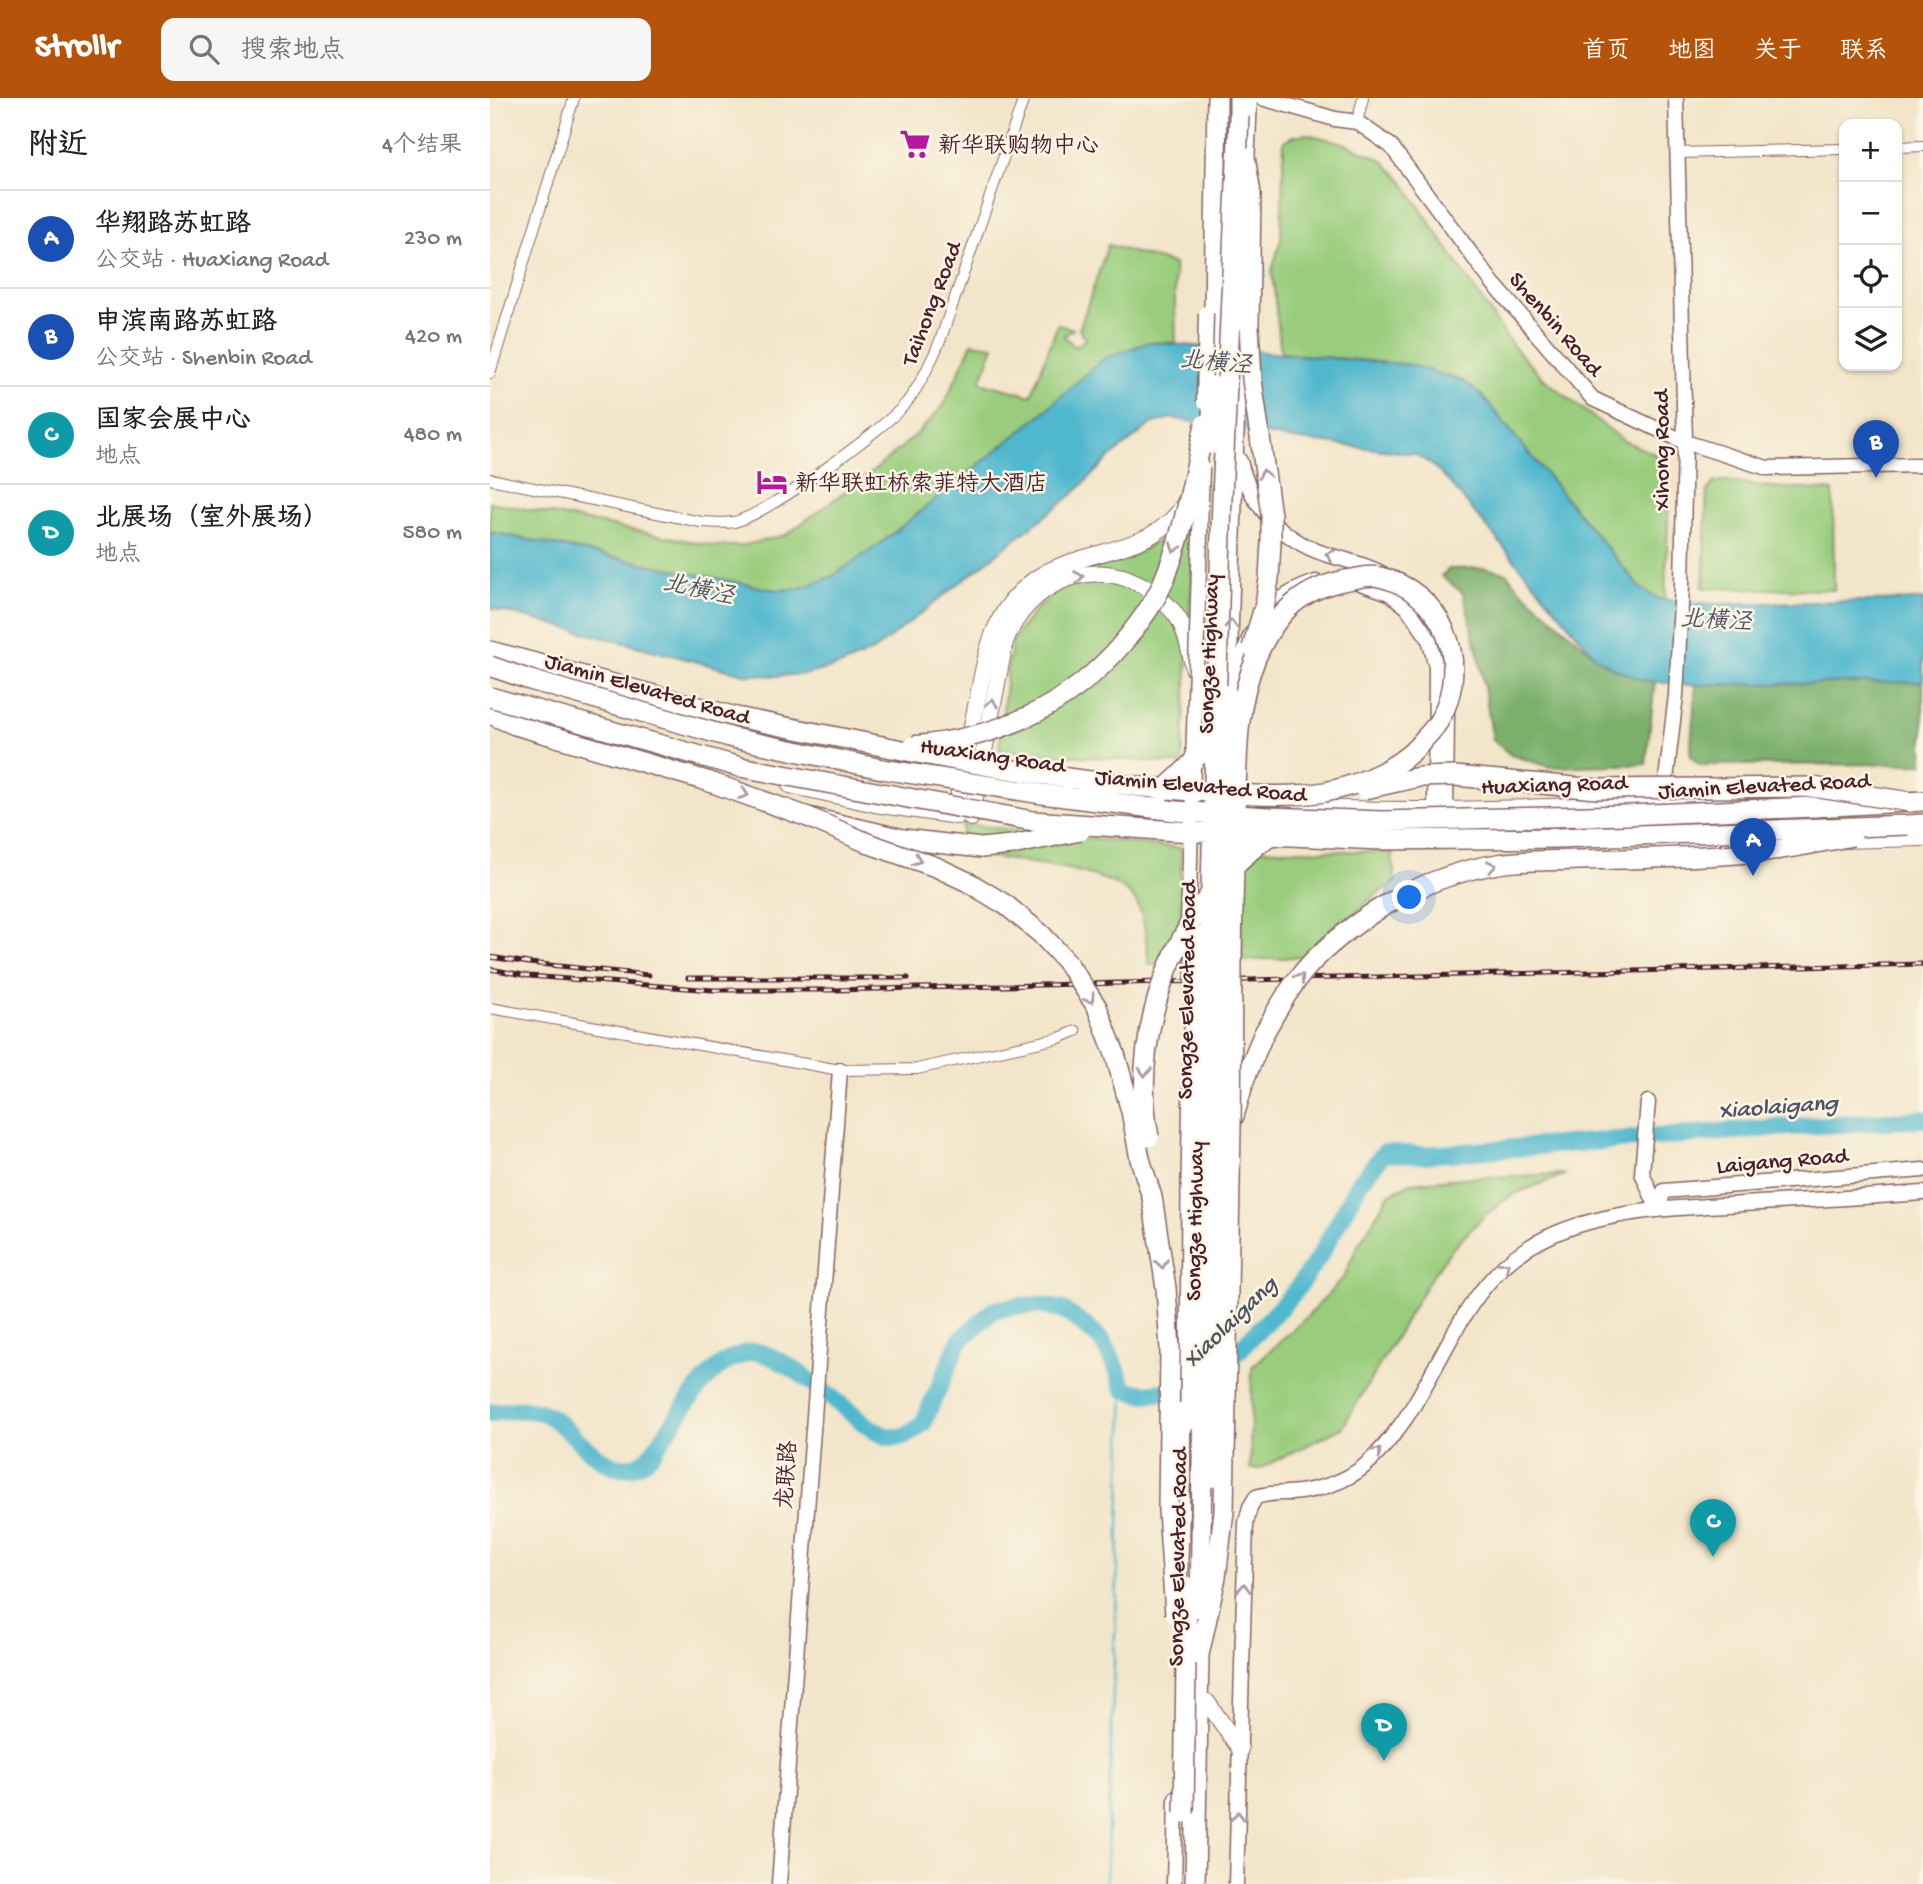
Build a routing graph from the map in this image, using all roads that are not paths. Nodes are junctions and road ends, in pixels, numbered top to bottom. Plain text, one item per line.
1 (574, 98) edge
2 (1024, 98) edge
3 (1211, 98) edge
4 (1217, 98) edge
5 (1250, 98) edge
6 (1262, 98) edge
7 (1363, 98) edge
8 (1676, 98) edge
9 (1239, 107) edge
10 (1357, 122) junction
11 (1923, 146) edge
12 (1902, 147) edge
13 (1839, 149) edge
14 (1678, 153) junction
15 (490, 373) edge
16 (1213, 386) junction
17 (1236, 439) junction
18 (1685, 442) junction
19 (1923, 466) edge
20 (1202, 468) junction
21 (490, 479) edge
22 (1423, 615) junction
23 (490, 651) edge
24 (490, 657) edge
25 (490, 666) edge
26 (1195, 673) junction
27 (1229, 692) junction
28 (490, 697) edge
29 (490, 705) edge
30 (490, 714) edge
31 (892, 748) junction
32 (962, 774) junction
33 (979, 777) junction
34 (1919, 798) edge
35 (1664, 802) junction
36 (1441, 810) junction
37 (807, 817) junction
38 (963, 817) junction
39 (1915, 825) edge
40 (1923, 838) edge
41 (1440, 843) junction
42 (490, 1008) edge
43 (1076, 1031) dead end
44 (840, 1070) junction
45 (1648, 1102) dead end
46 (1231, 1127) junction
47 (1923, 1170) edge
48 (1923, 1193) edge
49 (1152, 1197) junction
50 (1658, 1210) junction
51 (1199, 1655) junction
52 (1207, 1702) junction
53 (1240, 1749) junction
54 (1184, 1813) junction
55 (779, 1884) edge
56 (1174, 1884) edge
57 (1183, 1884) edge
58 (1195, 1884) edge
59 (1204, 1884) edge
60 (1236, 1884) edge

1 - 15 street
2 - 21 street, Taihong Road
3 - 20 main road, Songze Highway, bridge
4 - 16 highway, Songze Elevated Road
5 - 17 main road, Songze Highway
6 - 10 main road, Shenbin Road
7 - 10 street
8 - 14 main road, Xihong Road
37 -> 9 highway, bridge
9 - 51 highway, Songze Elevated Road, bridge
10 - 18 main road, Shenbin Road
11 - 12 street
13 - 14 street
14 - 18 main road, Xihong Road
16 -> 31 highway, bridge
16 - 54 highway, Songze Elevated Road, bridge
22 -> 17 main road, bridge
27 -> 17 main road, Songze Highway
18 - 19 main road, Shenbin Road
18 - 35 main road, Xihong Road
20 - 26 main road, Songze Highway, bridge
20 - 32 main road, bridge
22 - 27 main road, bridge
22 - 36 main road
23 - 31 highway
24 - 32 main road, Huaxiang Road
25 - 34 highway, Jiamin Elevated Road, bridge
33 -> 26 main road, bridge
26 - 56 main road, Songze Highway, bridge
27 - 52 main road, Songze Highway, bridge
28 - 39 highway, Jiamin Elevated Road, bridge
29 - 38 main road
30 -> 37 highway
31 - 46 highway, bridge
32 - 33 main road, Huaxiang Road
32 - 38 main road
33 - 36 main road, Huaxiang Road
33 - 38 main road
34 - 35 main road, Huaxiang Road
34 -> 49 highway, bridge
35 - 36 main road, Huaxiang Road
36 - 41 main road
37 -> 49 highway, bridge
38 - 41 main road
46 -> 39 highway, bridge
40 - 41 main road
42 - 44 street
43 - 44 street
44 - 55 main road, 龙联路
45 - 50 main road
46 - 51 highway, bridge
47 - 50 main road, Laigang Road
48 - 50 main road
49 -> 54 highway, bridge
53 -> 50 main road
51 - 58 highway, Songze Elevated Road
52 - 53 main road
52 - 59 main road, Songze Highway
60 -> 53 main road
54 - 57 highway, Songze Elevated Road

